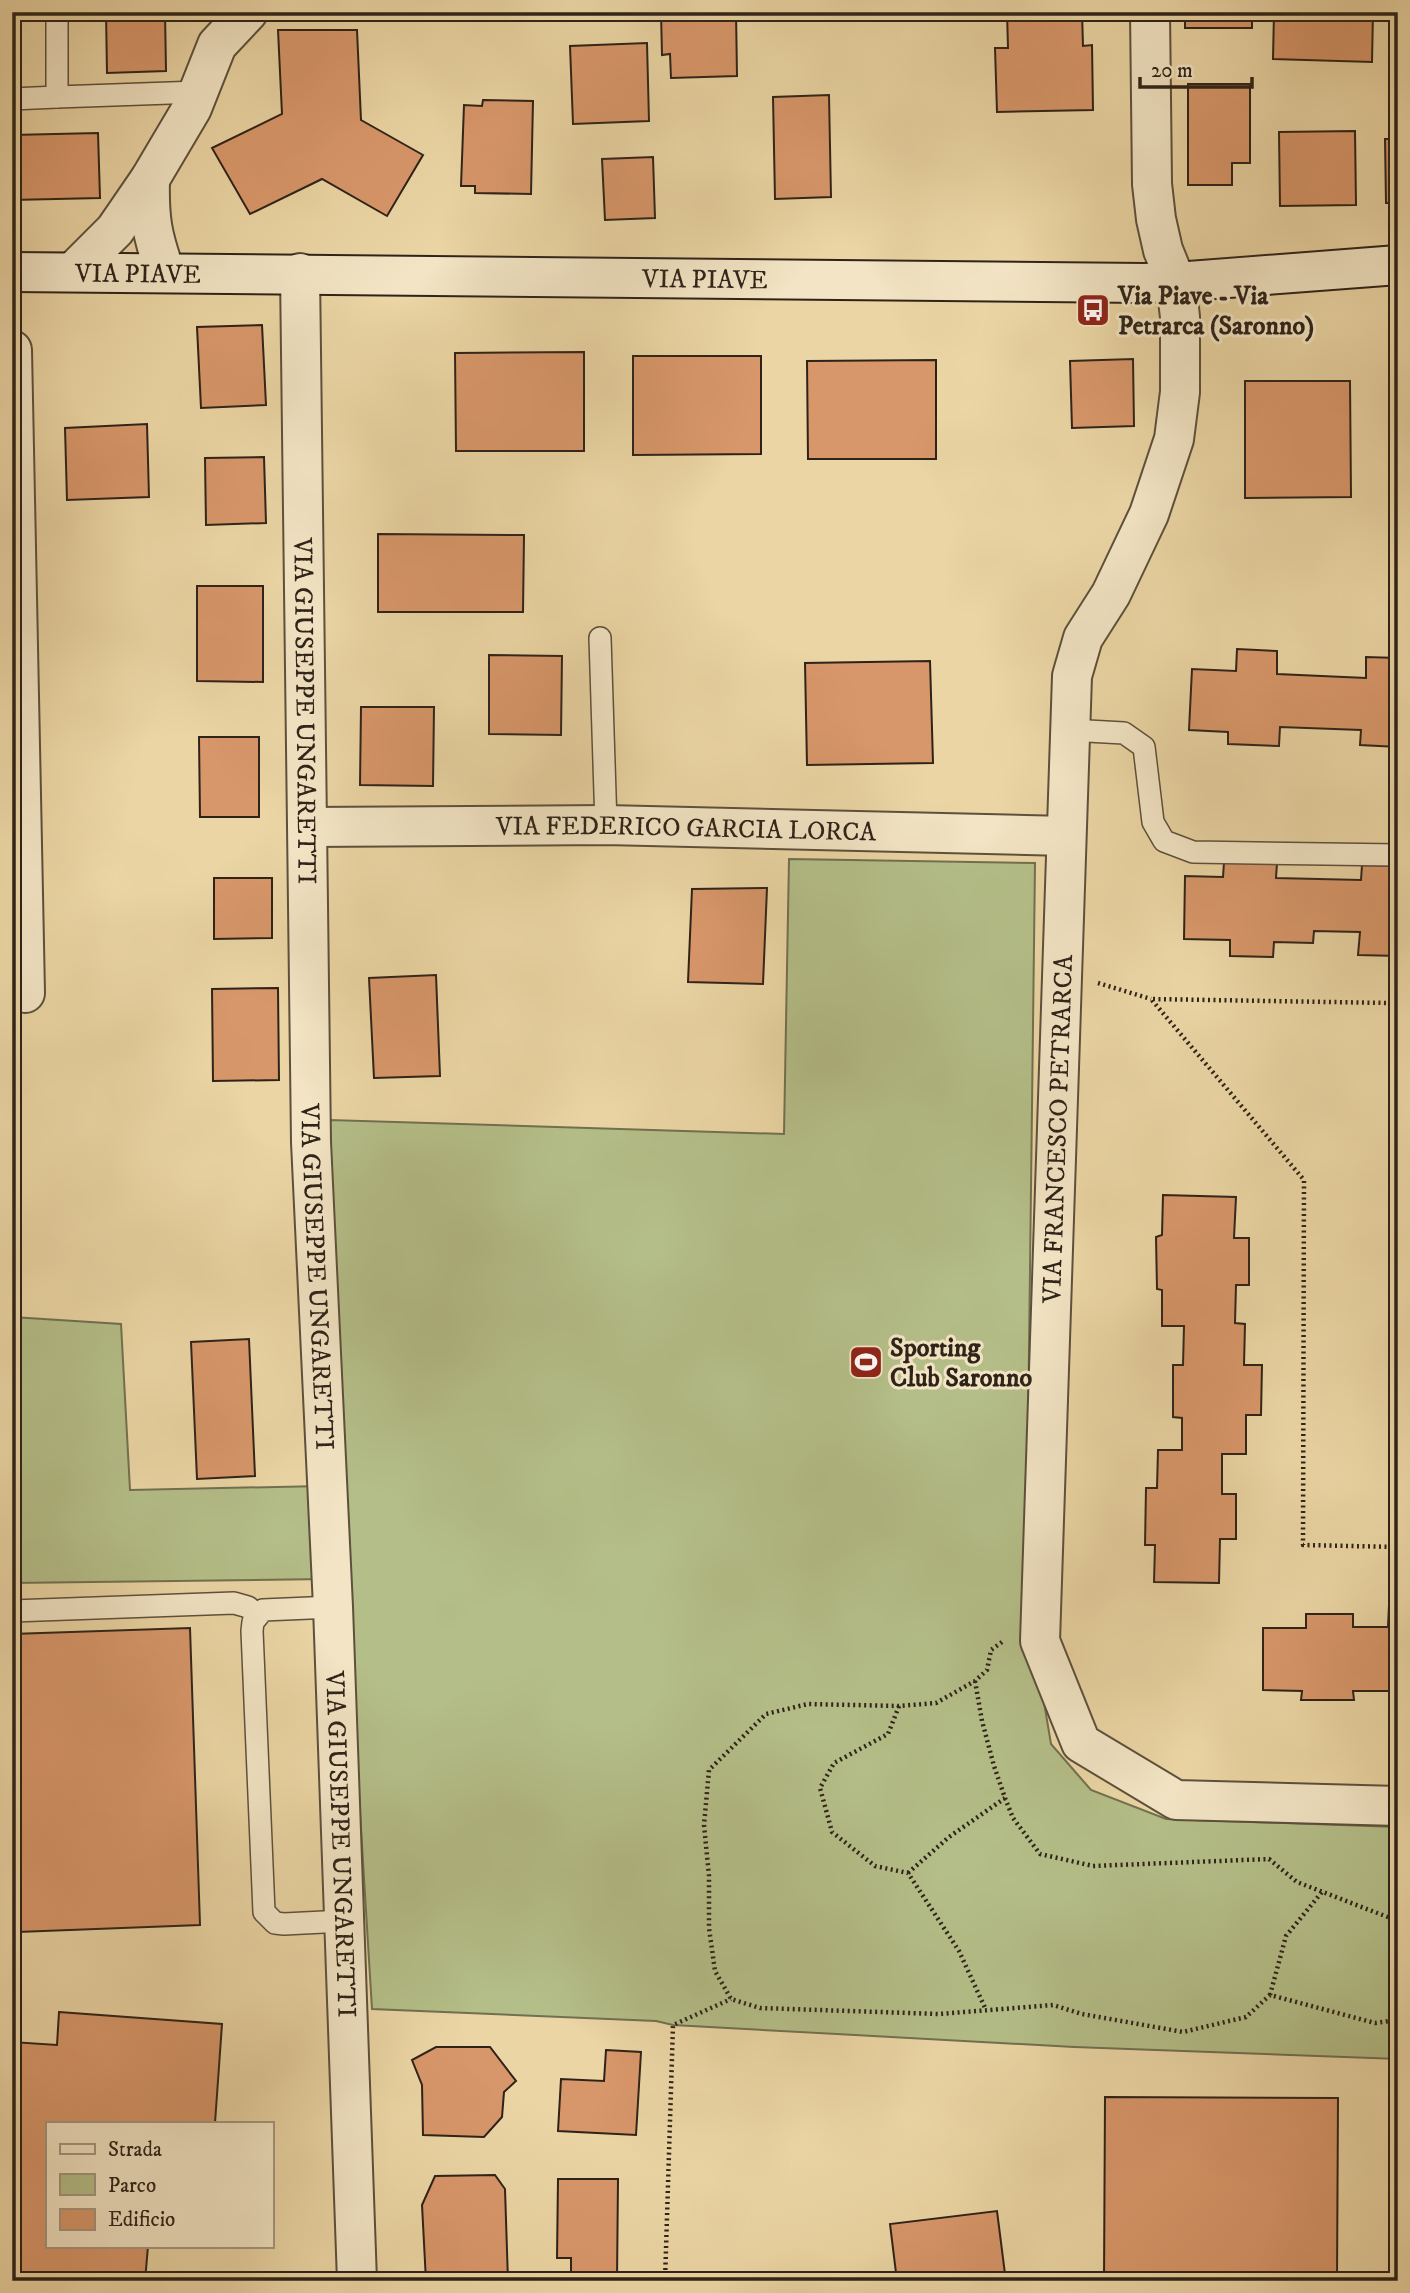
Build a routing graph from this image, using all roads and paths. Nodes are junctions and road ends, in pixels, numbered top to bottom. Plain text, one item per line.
1 (57, 12) edge
2 (248, 12) edge
3 (1150, 12) edge
4 (198, 92) junction
5 (57, 97) junction
6 (12, 99) edge
7 (150, 179) junction
8 (1398, 265) edge
9 (74, 271) junction
10 (12, 272) edge
11 (165, 272) junction
12 (300, 273) junction
13 (1176, 282) junction
14 (12, 350) edge
15 (600, 638) dead end
16 (1069, 730) junction
17 (606, 825) junction
18 (308, 827) junction
19 (1066, 836) junction
20 (1398, 855) edge
21 (1062, 973) junction
22 (25, 993) dead end
23 (1150, 999) junction
24 (1398, 1013) edge
25 (1398, 1547) edge
26 (333, 1607) junction
27 (12, 1611) edge
28 (1041, 1614) junction
29 (257, 1615) junction
30 (975, 1681) junction
31 (899, 1706) junction
32 (1006, 1798) junction
33 (1398, 1806) edge
34 (908, 1873) junction
35 (1322, 1892) junction
36 (344, 1921) junction
37 (1398, 1921) edge
38 (1270, 1995) junction
39 (730, 1999) junction
40 (986, 2010) junction
41 (1398, 2020) edge
42 (357, 2281) edge
43 (665, 2281) edge

1 - 5 lane
2 - 4 street
3 - 13 street, VIA FRANCESCO PETRARCA
4 - 5 lane
4 - 7 street
5 - 6 lane
7 - 9 street
7 - 11 street
8 - 13 street, VIA PIAVE
9 - 10 street, VIA PIAVE
9 - 11 street, VIA PIAVE
11 - 12 street, VIA PIAVE
12 - 13 street, VIA PIAVE
12 - 18 street, VIA GIUSEPPE UNGARETTI
13 - 16 street, VIA FRANCESCO PETRARCA
14 - 22 street
15 - 17 lane
16 - 19 street, VIA FRANCESCO PETRARCA
16 - 20 lane
17 - 18 street, VIA FEDERICO GARCIA LORCA
17 - 19 street, VIA FEDERICO GARCIA LORCA
18 - 26 street, VIA GIUSEPPE UNGARETTI
19 - 21 street, VIA FRANCESCO PETRARCA
21 - 23 path
21 - 28 street, VIA FRANCESCO PETRARCA
23 - 24 path
23 - 25 path
26 - 29 lane
26 - 36 street, VIA GIUSEPPE UNGARETTI
27 - 29 lane
28 - 30 path
28 - 33 street, VIA FRANCESCO PETRARCA
29 - 36 lane
30 - 31 path
30 - 32 path
31 - 34 path
31 - 39 path
32 - 34 path
32 - 35 path
34 - 40 path
35 - 37 path
35 - 38 path
36 - 42 street, VIA GIUSEPPE UNGARETTI
38 - 40 path
38 - 41 path
39 - 40 path
39 - 43 path

